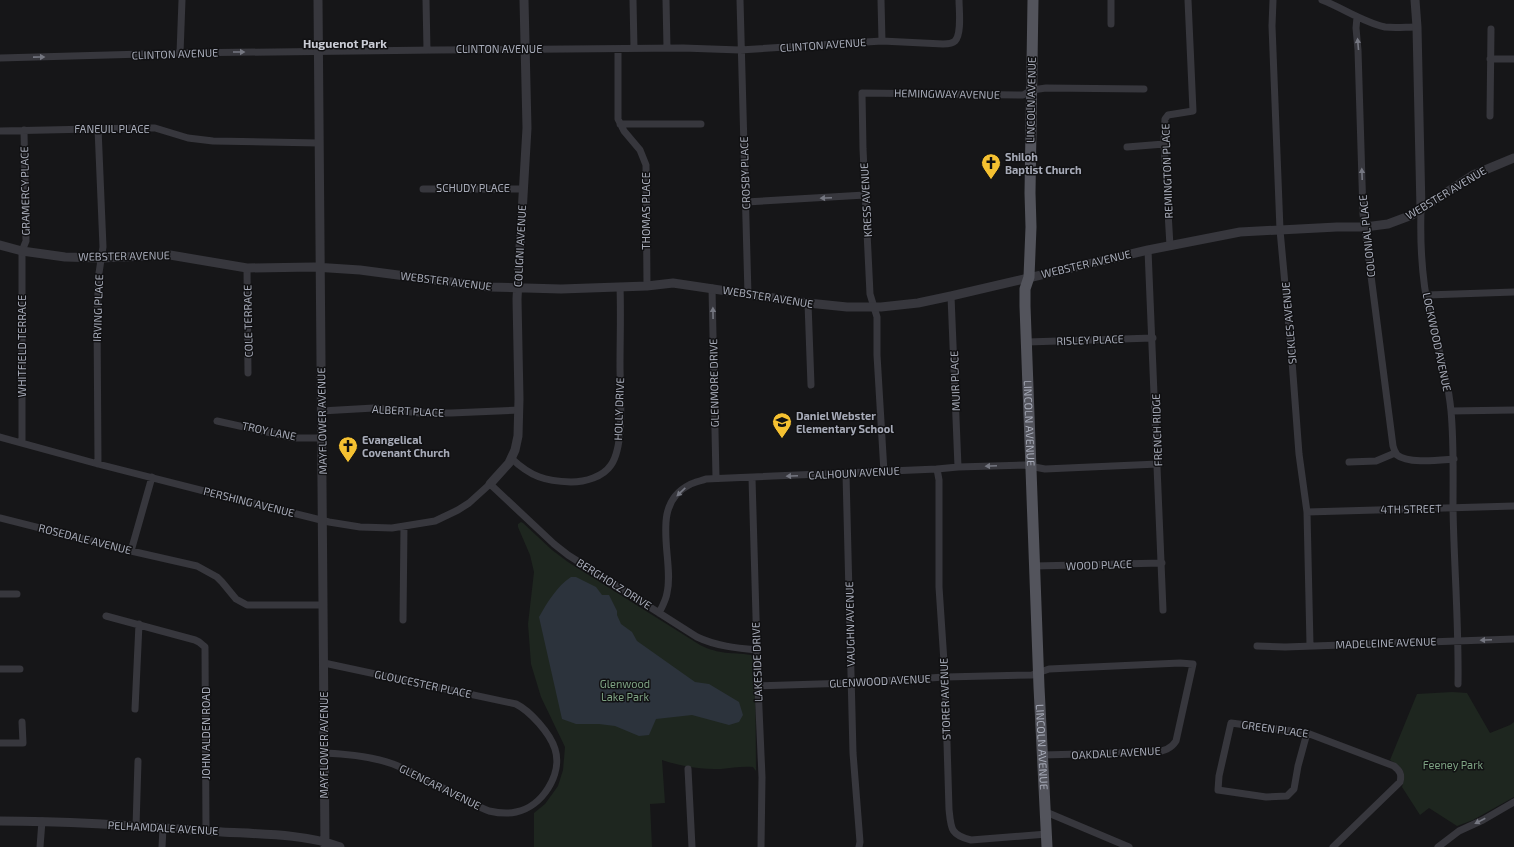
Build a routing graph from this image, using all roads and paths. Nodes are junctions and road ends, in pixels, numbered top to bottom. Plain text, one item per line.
1 (182, 0) edge
2 (318, 0) edge
3 (426, 0) edge
4 (524, 0) edge
5 (633, 0) edge
6 (666, 0) edge
7 (740, 0) edge
8 (881, 0) edge
9 (959, 0) edge
10 (1033, 0) edge
11 (1111, 0) edge
12 (1188, 0) edge
13 (1273, 0) edge
14 (1322, 0) edge
15 (1415, 0) edge
16 (1357, 17) junction
17 (1111, 24) dead end
18 (1416, 27) junction
19 (1491, 29) dead end
20 (882, 41) junction
21 (634, 48) junction
22 (667, 48) junction
23 (618, 49) junction
24 (427, 50) junction
25 (526, 50) junction
26 (740, 50) junction
27 (319, 52) junction
28 (180, 53) junction
29 (0, 58) edge
30 (1490, 59) junction
31 (1514, 59) edge
32 (1144, 89) dead end
33 (1032, 90) junction
34 (862, 93) joint
35 (1490, 116) dead end
36 (620, 124) junction
37 (701, 124) dead end
38 (98, 128) junction
39 (24, 130) junction
40 (0, 131) edge
41 (319, 143) junction
42 (1164, 144) junction
43 (1127, 147) dead end
44 (1514, 158) edge
45 (423, 189) dead end
46 (523, 189) junction
47 (865, 195) junction
48 (746, 202) junction
49 (1421, 210) junction
50 (1365, 227) junction
51 (1280, 230) junction
52 (0, 246) edge
53 (1170, 246) junction
54 (1148, 250) junction
55 (22, 251) junction
56 (101, 258) junction
57 (247, 268) junction
58 (320, 268) junction
59 (1029, 276) junction
60 (647, 286) junction
61 (620, 287) junction
62 (712, 288) junction
63 (518, 289) junction
64 (1514, 292) edge
65 (748, 295) junction
66 (1427, 295) junction
67 (951, 296) junction
68 (808, 303) junction
69 (873, 308) junction
70 (1153, 338) junction
71 (1027, 342) junction
72 (248, 373) dead end
73 (811, 384) dead end
74 (321, 410) junction
75 (519, 410) junction
76 (1514, 410) edge
77 (1451, 411) junction
78 (217, 420) dead end
79 (0, 437) edge
80 (321, 438) junction
81 (22, 442) junction
82 (1395, 453) junction
83 (511, 458) junction
84 (1454, 459) junction
85 (1350, 462) dead end
86 (98, 464) junction
87 (1158, 464) junction
88 (1030, 465) junction
89 (958, 467) junction
90 (937, 469) junction
91 (884, 472) junction
92 (846, 474) junction
93 (152, 478) junction
94 (716, 478) junction
95 (752, 478) junction
96 (490, 484) junction
97 (1514, 506) edge
98 (1453, 508) junction
99 (1307, 512) junction
100 (0, 518) edge
101 (322, 520) junction
102 (404, 526) junction
103 (131, 551) junction
104 (1162, 563) junction
105 (1035, 566) junction
106 (0, 594) edge
107 (17, 594) dead end
108 (323, 605) junction
109 (1163, 610) dead end
110 (659, 613) junction
111 (106, 616) dead end
112 (403, 620) dead end
113 (139, 624) junction
114 (1514, 639) edge
115 (1458, 641) junction
116 (1310, 645) junction
117 (1258, 646) dead end
118 (757, 650) junction
119 (324, 663) junction
120 (1193, 664) joint
121 (0, 669) edge
122 (20, 669) dead end
123 (1039, 673) junction
124 (945, 678) junction
125 (851, 683) junction
126 (1458, 684) dead end
127 (758, 686) junction
128 (522, 707) joint
129 (135, 708) dead end
130 (22, 722) dead end
131 (1307, 732) junction
132 (0, 743) edge
133 (324, 753) junction
134 (1043, 755) junction
135 (138, 761) dead end
136 (688, 769) dead end
137 (1514, 802) edge
138 (1046, 812) junction
139 (0, 821) edge
140 (42, 821) junction
141 (136, 827) junction
142 (163, 828) junction
143 (206, 831) junction
144 (1047, 834) junction
145 (325, 844) edge
146 (40, 847) edge
147 (162, 847) edge
148 (340, 847) edge
149 (692, 847) edge
150 (761, 847) edge
151 (859, 847) edge
152 (1047, 847) edge
153 (1129, 847) edge
154 (1333, 847) edge
155 (1438, 847) edge

1 - 28 street
2 - 27 street, MAYFLOWER AVENUE
3 - 24 street
4 - 25 street, COLIGNI AVENUE
5 - 21 street
6 - 22 street
7 - 26 street, CROSBY PLACE
8 - 20 street
9 - 20 street, CLINTON AVENUE
10 - 33 main road, LINCOLN AVENUE
11 - 17 street
12 - 42 street, REMINGTON PLACE
13 - 51 street, SICKLES AVENUE
14 - 16 street
15 - 18 street, LOCKWOOD AVENUE
16 - 18 street
50 -> 16 street, COLONIAL PLACE
18 - 49 street, LOCKWOOD AVENUE
19 - 30 street
20 - 26 street, CLINTON AVENUE
21 - 22 street, CLINTON AVENUE
21 - 23 street, CLINTON AVENUE
22 - 26 street, CLINTON AVENUE
23 - 25 street, CLINTON AVENUE
23 - 36 street
24 - 25 street, CLINTON AVENUE
24 - 27 street, CLINTON AVENUE
25 - 46 street, COLIGNI AVENUE
26 - 48 street, CROSBY PLACE
28 -> 27 street, CLINTON AVENUE
27 - 41 street, MAYFLOWER AVENUE
29 -> 28 street, CLINTON AVENUE
30 - 31 street
30 - 35 street
32 - 33 street, HEMINGWAY AVENUE
33 - 34 street, HEMINGWAY AVENUE
33 - 59 main road, LINCOLN AVENUE
34 - 47 street, KRESS AVENUE
36 - 37 street
36 - 60 street, THOMAS PLACE
38 - 39 street, FANEUIL PLACE
38 - 41 street, FANEUIL PLACE
38 - 56 street, IRVING PLACE
39 - 40 street, FANEUIL PLACE
39 - 55 street, GRAMERCY PLACE
41 - 58 street, MAYFLOWER AVENUE
42 - 43 street
42 - 53 street, REMINGTON PLACE
44 - 49 street, WEBSTER AVENUE
45 - 46 street, SCHUDY PLACE
46 - 63 street, COLIGNI AVENUE
47 -> 48 street
47 - 69 street, KRESS AVENUE
48 - 65 street, CROSBY PLACE
49 - 50 street, WEBSTER AVENUE
49 - 66 street, LOCKWOOD AVENUE
50 - 51 street, WEBSTER AVENUE
50 - 82 street, COLONIAL PLACE
51 - 53 street, WEBSTER AVENUE
51 - 99 street, SICKLES AVENUE
52 - 55 street, WEBSTER AVENUE
53 - 54 street, WEBSTER AVENUE
54 - 59 street, WEBSTER AVENUE
54 - 70 street, FRENCH RIDGE
55 - 56 street, WEBSTER AVENUE
55 - 81 street, WHITFIELD TERRACE
56 - 57 street, WEBSTER AVENUE
56 - 86 street, IRVING PLACE
57 - 58 street, WEBSTER AVENUE
57 - 72 street, COLE TERRACE
58 - 63 street, WEBSTER AVENUE
58 - 74 street, MAYFLOWER AVENUE
59 - 67 street, WEBSTER AVENUE
59 - 71 main road, LINCOLN AVENUE
60 - 61 street, WEBSTER AVENUE
60 - 62 street, WEBSTER AVENUE
61 - 63 street, WEBSTER AVENUE
61 - 83 street, HOLLY DRIVE
62 - 65 street, WEBSTER AVENUE
94 -> 62 street, GLENMORE DRIVE
63 - 75 street, COLIGNI AVENUE
64 - 66 street
65 - 68 street, WEBSTER AVENUE
66 - 77 street, LOCKWOOD AVENUE
67 - 69 street, WEBSTER AVENUE
67 - 89 street, MUIR PLACE
68 - 69 street, WEBSTER AVENUE
68 - 73 street
69 - 91 street, KRESS AVENUE
70 - 71 street, RISLEY PLACE
70 - 87 street, FRENCH RIDGE
71 - 88 main road, LINCOLN AVENUE
74 - 75 street, ALBERT PLACE
74 - 80 street, MAYFLOWER AVENUE
75 - 83 street, COLIGNI AVENUE
76 - 77 street
77 - 84 street, LOCKWOOD AVENUE
78 - 80 street, TROY LANE
79 - 81 street, PERSHING AVENUE
80 - 101 street, MAYFLOWER AVENUE
81 - 86 street, PERSHING AVENUE
82 - 84 street
82 - 85 street
83 - 96 street, COLIGNI AVENUE
84 - 98 street, LOCKWOOD AVENUE
86 - 93 street, PERSHING AVENUE
87 - 88 street, CALHOUN AVENUE
87 - 104 street, FRENCH RIDGE
88 -> 89 street, CALHOUN AVENUE
88 - 105 main road, LINCOLN AVENUE
89 - 90 street, CALHOUN AVENUE
90 - 91 street, CALHOUN AVENUE
90 - 124 street, STORER AVENUE
91 - 92 street, CALHOUN AVENUE
92 -> 95 street, CALHOUN AVENUE
92 - 125 street, VAUGHN AVENUE
93 - 101 street, PERSHING AVENUE
93 - 103 street
94 - 95 street, CALHOUN AVENUE
94 -> 110 street, CALHOUN AVENUE
95 - 118 street, LAKESIDE DRIVE
96 - 102 street, PERSHING AVENUE
96 - 110 street, BERGHOLZ DRIVE
97 - 98 street, 4TH STREET
98 - 99 street, 4TH STREET
98 - 115 street, LOCKWOOD AVENUE
99 - 116 street, SICKLES AVENUE
100 - 103 street, ROSEDALE AVENUE
101 - 102 street, PERSHING AVENUE
101 - 108 street, MAYFLOWER AVENUE
102 - 112 street
103 - 108 street, ROSEDALE AVENUE
104 - 105 street, WOOD PLACE
104 - 109 street, FRENCH RIDGE
105 - 123 main road, LINCOLN AVENUE
106 - 107 street
108 - 119 street, MAYFLOWER AVENUE
110 - 118 street, BERGHOLZ DRIVE
111 - 113 street
113 - 129 street
113 - 143 street, JOHN ALDEN ROAD
114 -> 115 street, MADELEINE AVENUE
115 - 116 street, MADELEINE AVENUE
115 - 126 street, LOCKWOOD AVENUE
116 - 117 street, MADELEINE AVENUE
118 - 127 street, LAKESIDE DRIVE
119 - 128 street, GLOUCESTER PLACE
119 - 133 street, MAYFLOWER AVENUE
120 - 123 street, GLENWOOD AVENUE
120 - 134 street, OAKDALE AVENUE
121 - 122 street
123 - 124 street, GLENWOOD AVENUE
123 - 134 main road, LINCOLN AVENUE
124 - 125 street, GLENWOOD AVENUE
124 - 144 street, STORER AVENUE
125 - 127 street, GLENWOOD AVENUE
125 - 151 street, VAUGHN AVENUE
127 - 150 street, LAKESIDE DRIVE
128 - 133 street, GLENCAR AVENUE
130 - 132 street
131 - 131 street, GREEN PLACE
131 - 154 street, GREEN PLACE
133 - 145 street, MAYFLOWER AVENUE
134 - 138 main road, LINCOLN AVENUE
135 - 141 street
136 - 149 street
137 -> 155 street
138 - 144 main road, LINCOLN AVENUE
138 - 153 street
139 - 140 street, PELHAMDALE AVENUE
140 - 141 street, PELHAMDALE AVENUE
140 - 146 street
141 - 142 street, PELHAMDALE AVENUE
142 - 143 street, PELHAMDALE AVENUE
142 - 147 street
143 - 145 street, PELHAMDALE AVENUE
144 - 152 main road, LINCOLN AVENUE
145 - 148 street, PELHAMDALE AVENUE

